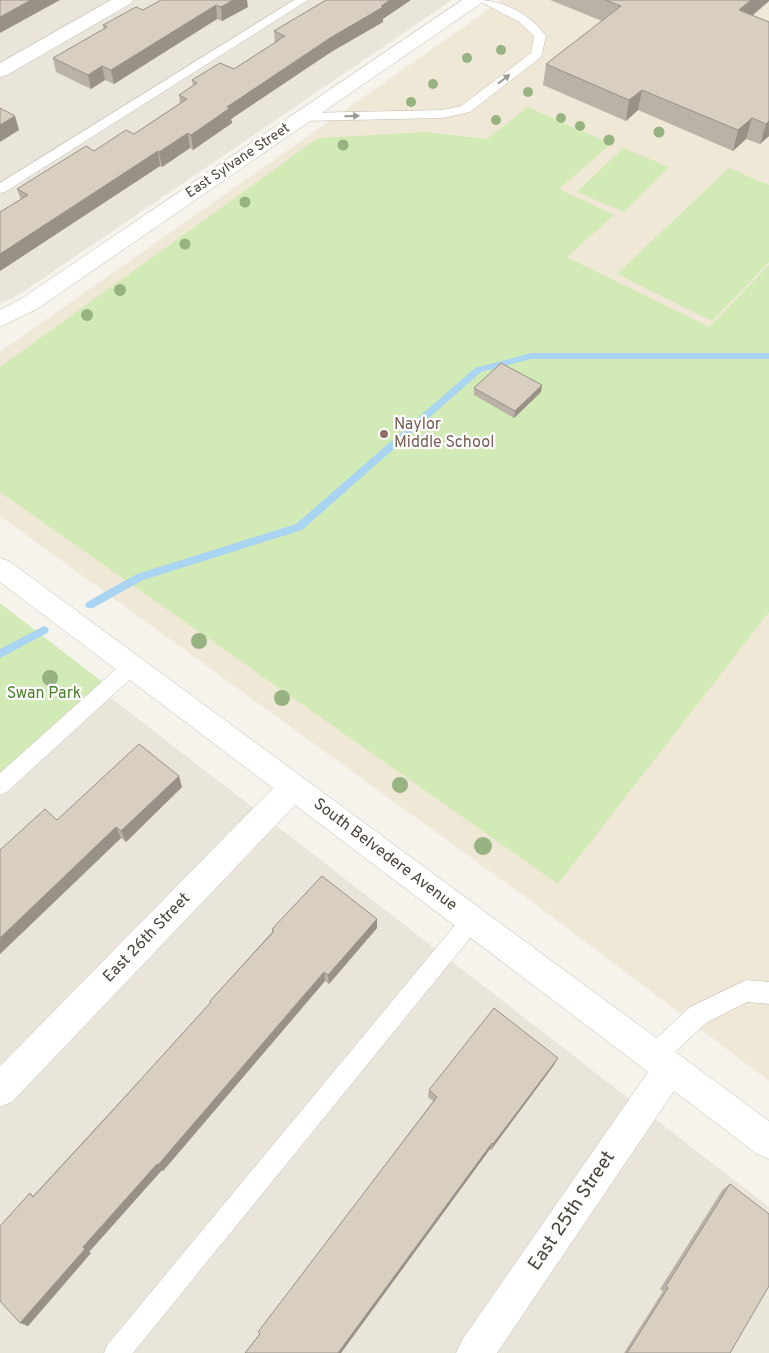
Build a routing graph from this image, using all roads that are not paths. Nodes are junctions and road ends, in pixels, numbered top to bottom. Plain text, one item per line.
1 (124, 0) edge
2 (302, 0) edge
3 (474, 0) edge
4 (483, 0) edge
5 (0, 71) edge
6 (303, 117) junction
7 (0, 189) edge
8 (0, 319) edge
9 (0, 568) edge
10 (132, 666) junction
11 (0, 786) edge
12 (294, 786) junction
13 (472, 920) junction
14 (769, 994) edge
15 (662, 1062) junction
16 (0, 1090) edge
17 (769, 1142) edge
18 (117, 1353) edge
19 (475, 1353) edge

1 - 5 street
2 - 7 lane
3 - 6 street, East Sylvane Street
6 -> 4 lane
6 - 8 street, East Sylvane Street
9 - 10 street, South Belvedere Avenue
10 - 11 lane
10 - 12 street, South Belvedere Avenue
12 - 13 street, South Belvedere Avenue
12 - 16 street, East 26th Street
13 - 15 street, South Belvedere Avenue
13 - 18 lane
14 - 15 lane
15 - 17 street, South Belvedere Avenue
15 - 19 street, East 25th Street

